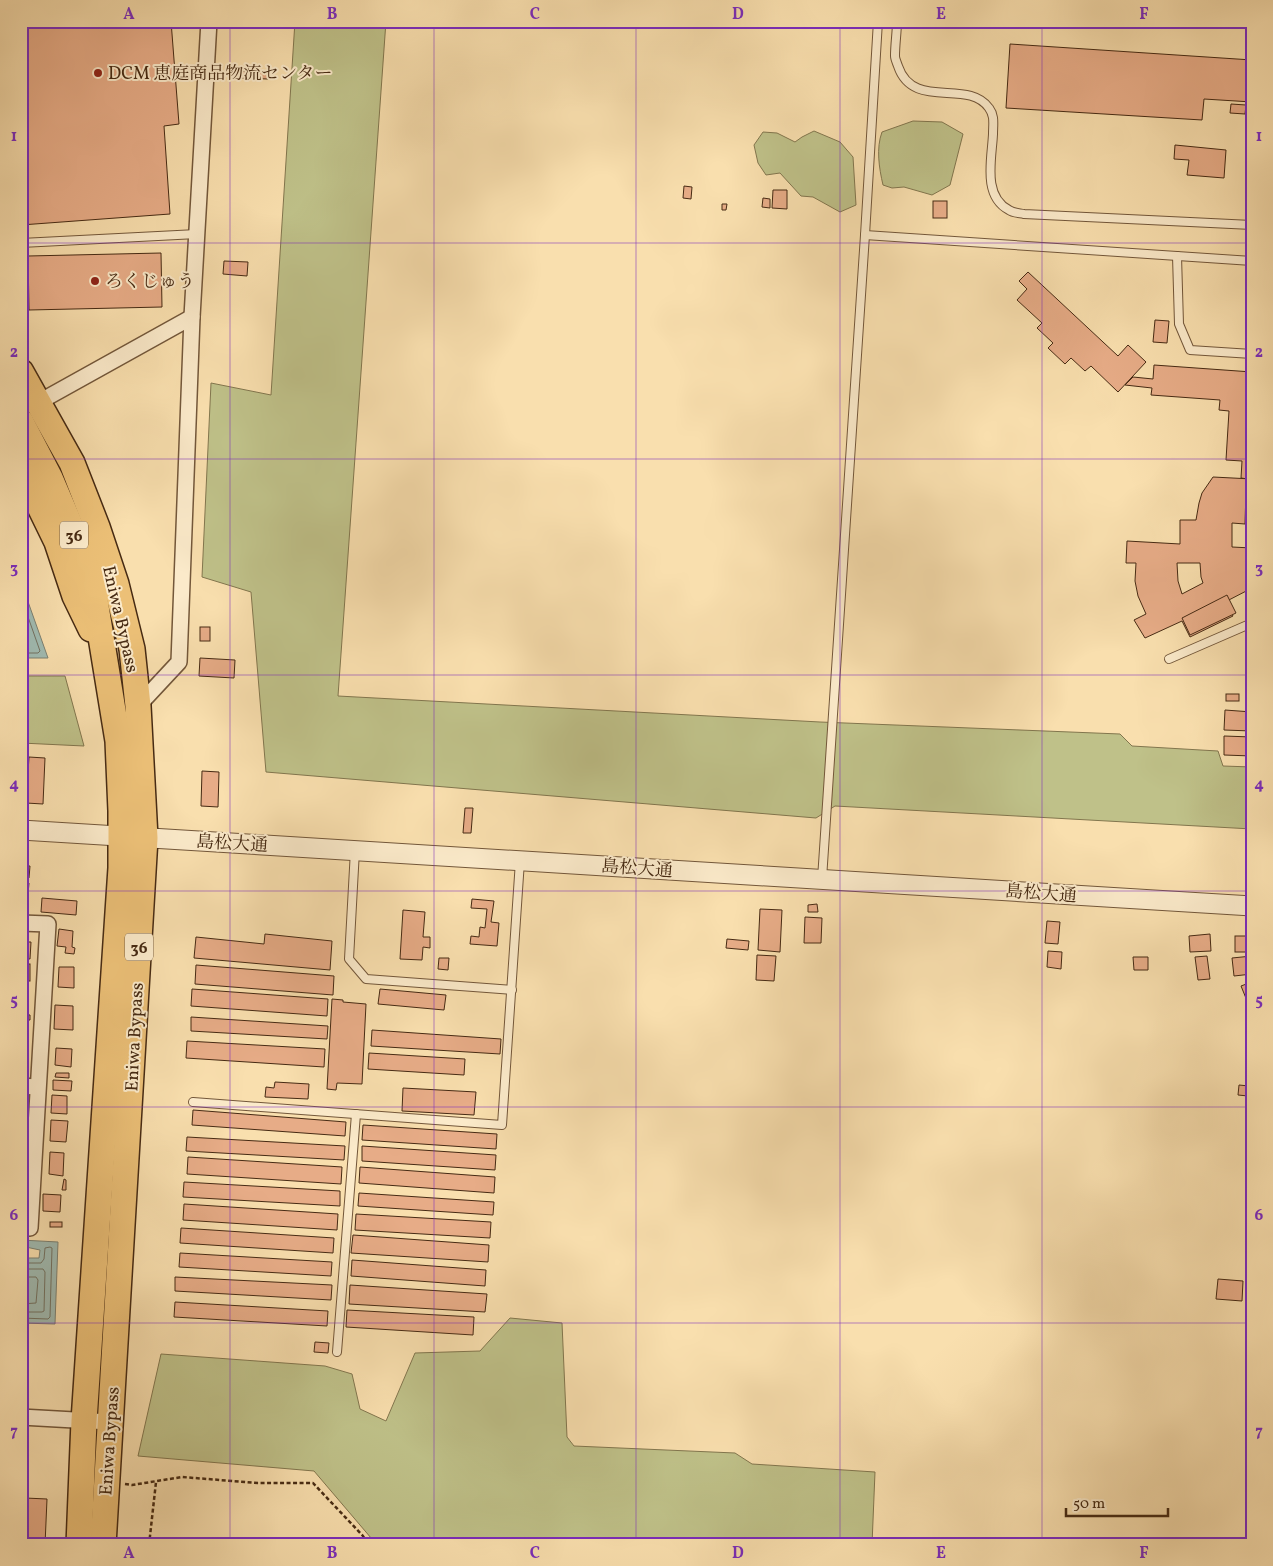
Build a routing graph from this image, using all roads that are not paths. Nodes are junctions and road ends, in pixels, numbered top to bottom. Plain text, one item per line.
1 (209, 21) edge
2 (878, 21) edge
3 (897, 21) edge
4 (1252, 225) edge
5 (198, 234) junction
6 (865, 235) junction
7 (21, 243) edge
8 (1177, 256) junction
9 (1252, 261) edge
10 (192, 317) junction
11 (1252, 354) edge
12 (21, 372) edge
13 (39, 402) junction
14 (21, 422) edge
15 (21, 468) edge
16 (1252, 623) edge
17 (103, 656) junction
18 (1169, 658) dead end
19 (138, 706) junction
20 (21, 830) edge
21 (133, 837) junction
22 (355, 850) junction
23 (520, 861) junction
24 (822, 879) junction
25 (1252, 906) edge
26 (21, 923) edge
27 (512, 990) junction
28 (21, 1086) edge
29 (37, 1087) junction
30 (193, 1102) dead end
31 (356, 1114) junction
32 (21, 1228) edge
33 (337, 1352) dead end
34 (21, 1417) edge
35 (84, 1421) junction
36 (110, 1422) junction
37 (79, 1545) edge
38 (103, 1545) edge

1 - 5 street
2 - 6 lane
3 - 4 lane
5 - 7 lane
5 - 10 street
6 - 8 lane
6 - 24 lane
8 - 9 lane
8 - 11 lane
10 - 13 street
10 - 19 street
12 - 13 highway, Eniwa Bypass / 36
13 - 19 highway, Eniwa Bypass / 36
14 - 17 highway, Eniwa Bypass / 36
15 - 17 highway
16 - 18 lane
17 - 21 highway, Eniwa Bypass / 36
19 - 21 highway, Eniwa Bypass / 36
20 - 21 street, 島松大通
21 - 22 street, 島松大通
21 - 35 highway, Eniwa Bypass / 36
21 - 36 highway, Eniwa Bypass / 36
22 - 23 street, 島松大通
22 - 27 lane
23 - 24 street, 島松大通
23 - 27 lane
24 - 25 street, 島松大通
26 - 29 street
27 - 31 lane
28 - 29 street
29 - 32 street
30 - 31 lane
31 - 33 lane
34 - 35 street
35 - 36 street
35 - 37 highway, Eniwa Bypass / 36
36 - 38 highway, Eniwa Bypass / 36

